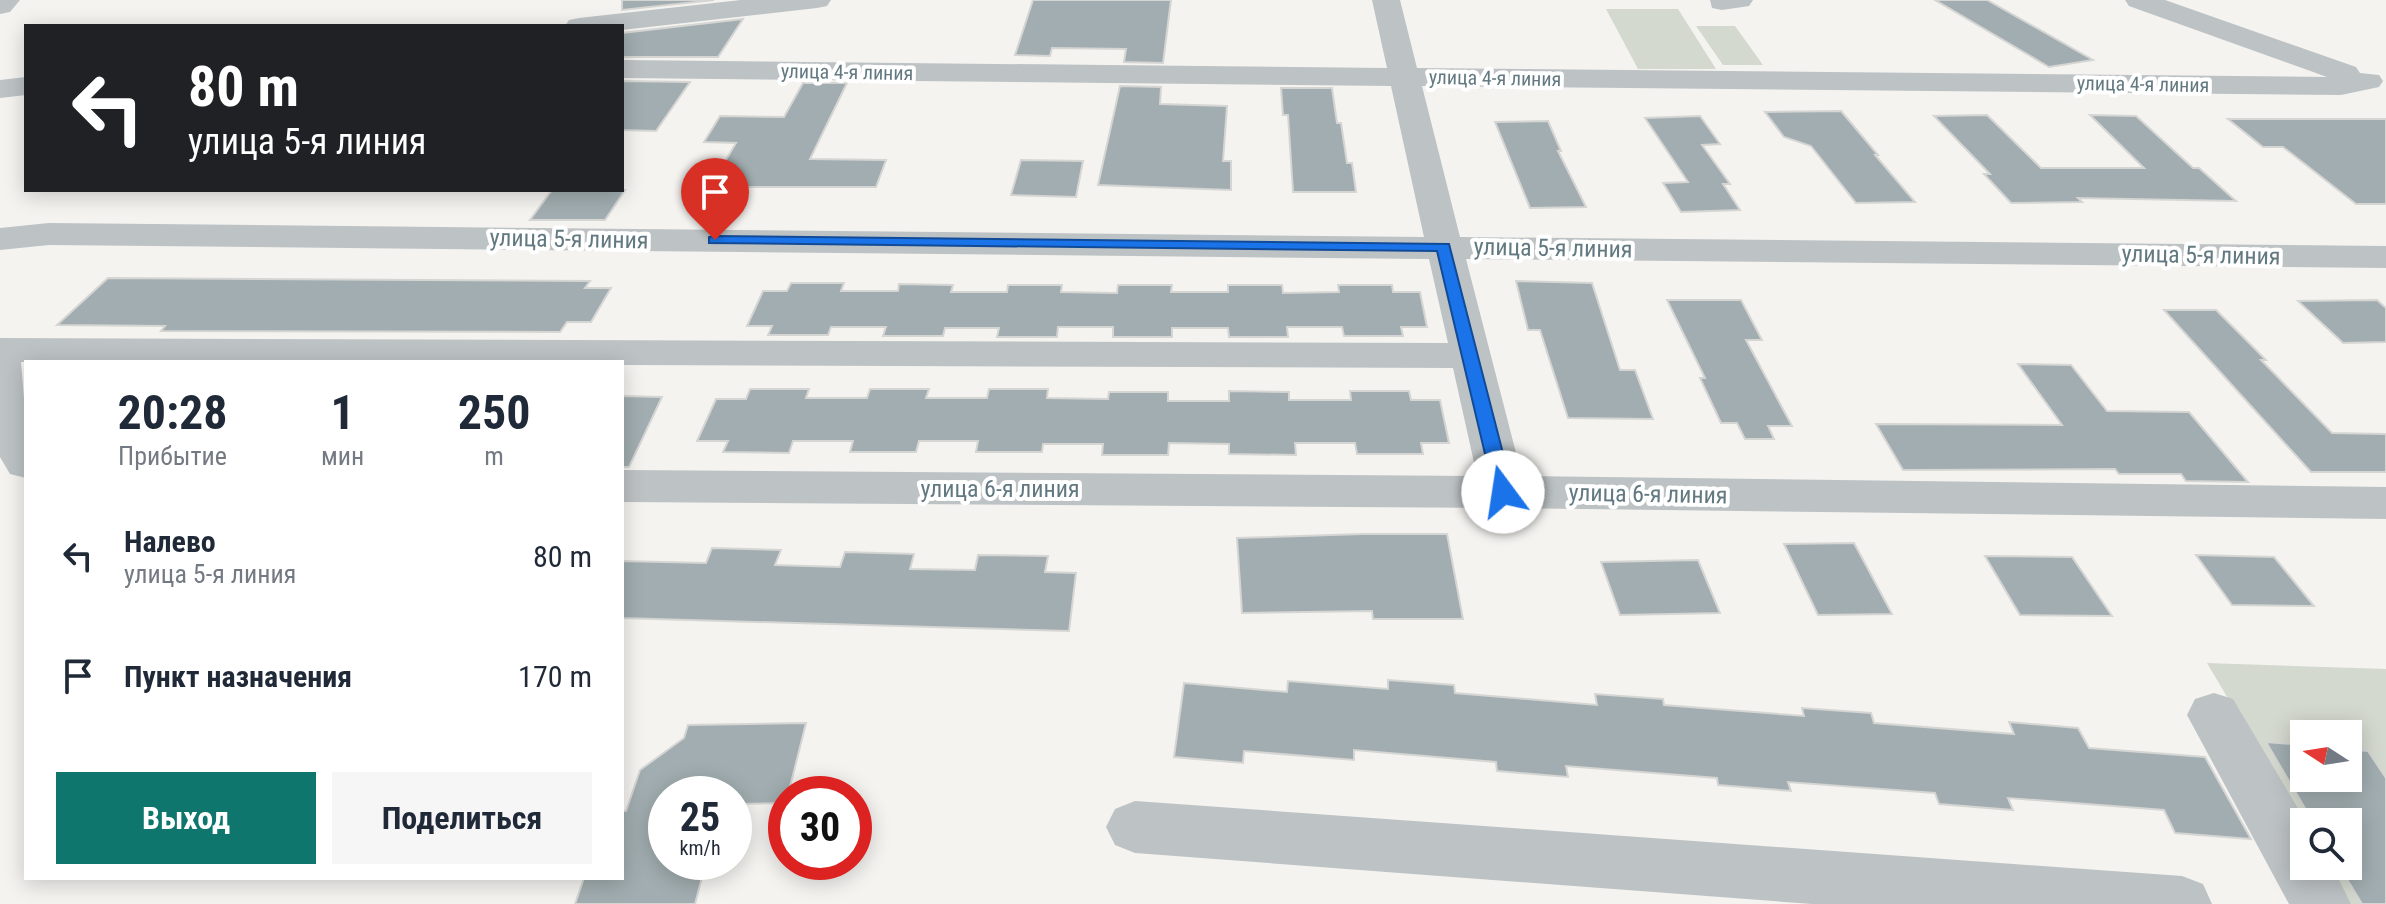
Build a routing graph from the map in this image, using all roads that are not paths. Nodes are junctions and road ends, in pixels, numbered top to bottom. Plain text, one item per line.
1 (6, 0) edge
2 (817, 0) edge
3 (1386, 0) edge
4 (2139, 0) edge
5 (0, 6) edge
6 (597, 24) edge
7 (624, 69) edge
8 (1404, 78) junction
9 (2377, 82) edge
10 (24, 86) edge
11 (0, 89) edge
12 (0, 239) edge
13 (1444, 247) junction
14 (2386, 257) edge
15 (0, 353) edge
16 (1470, 356) junction
17 (10, 441) edge
18 (624, 486) edge
19 (1503, 492) junction
20 (2386, 503) edge
21 (2214, 715) dead end
22 (1135, 827) dead end
23 (2182, 904) edge
24 (2321, 904) edge

1 - 5 street
2 - 6 street
3 - 8 street
4 - 9 street
7 - 8 street, улица 4-я линия
8 - 9 street, улица 4-я линия
8 - 13 street
10 - 11 street
12 - 13 street, улица 5-я линия
13 - 14 street, улица 5-я линия
13 - 16 street
15 - 16 street
15 - 17 street
16 - 19 street
18 - 19 street, улица 6-я линия
19 - 20 street, улица 6-я линия
21 - 24 street
22 - 23 street

